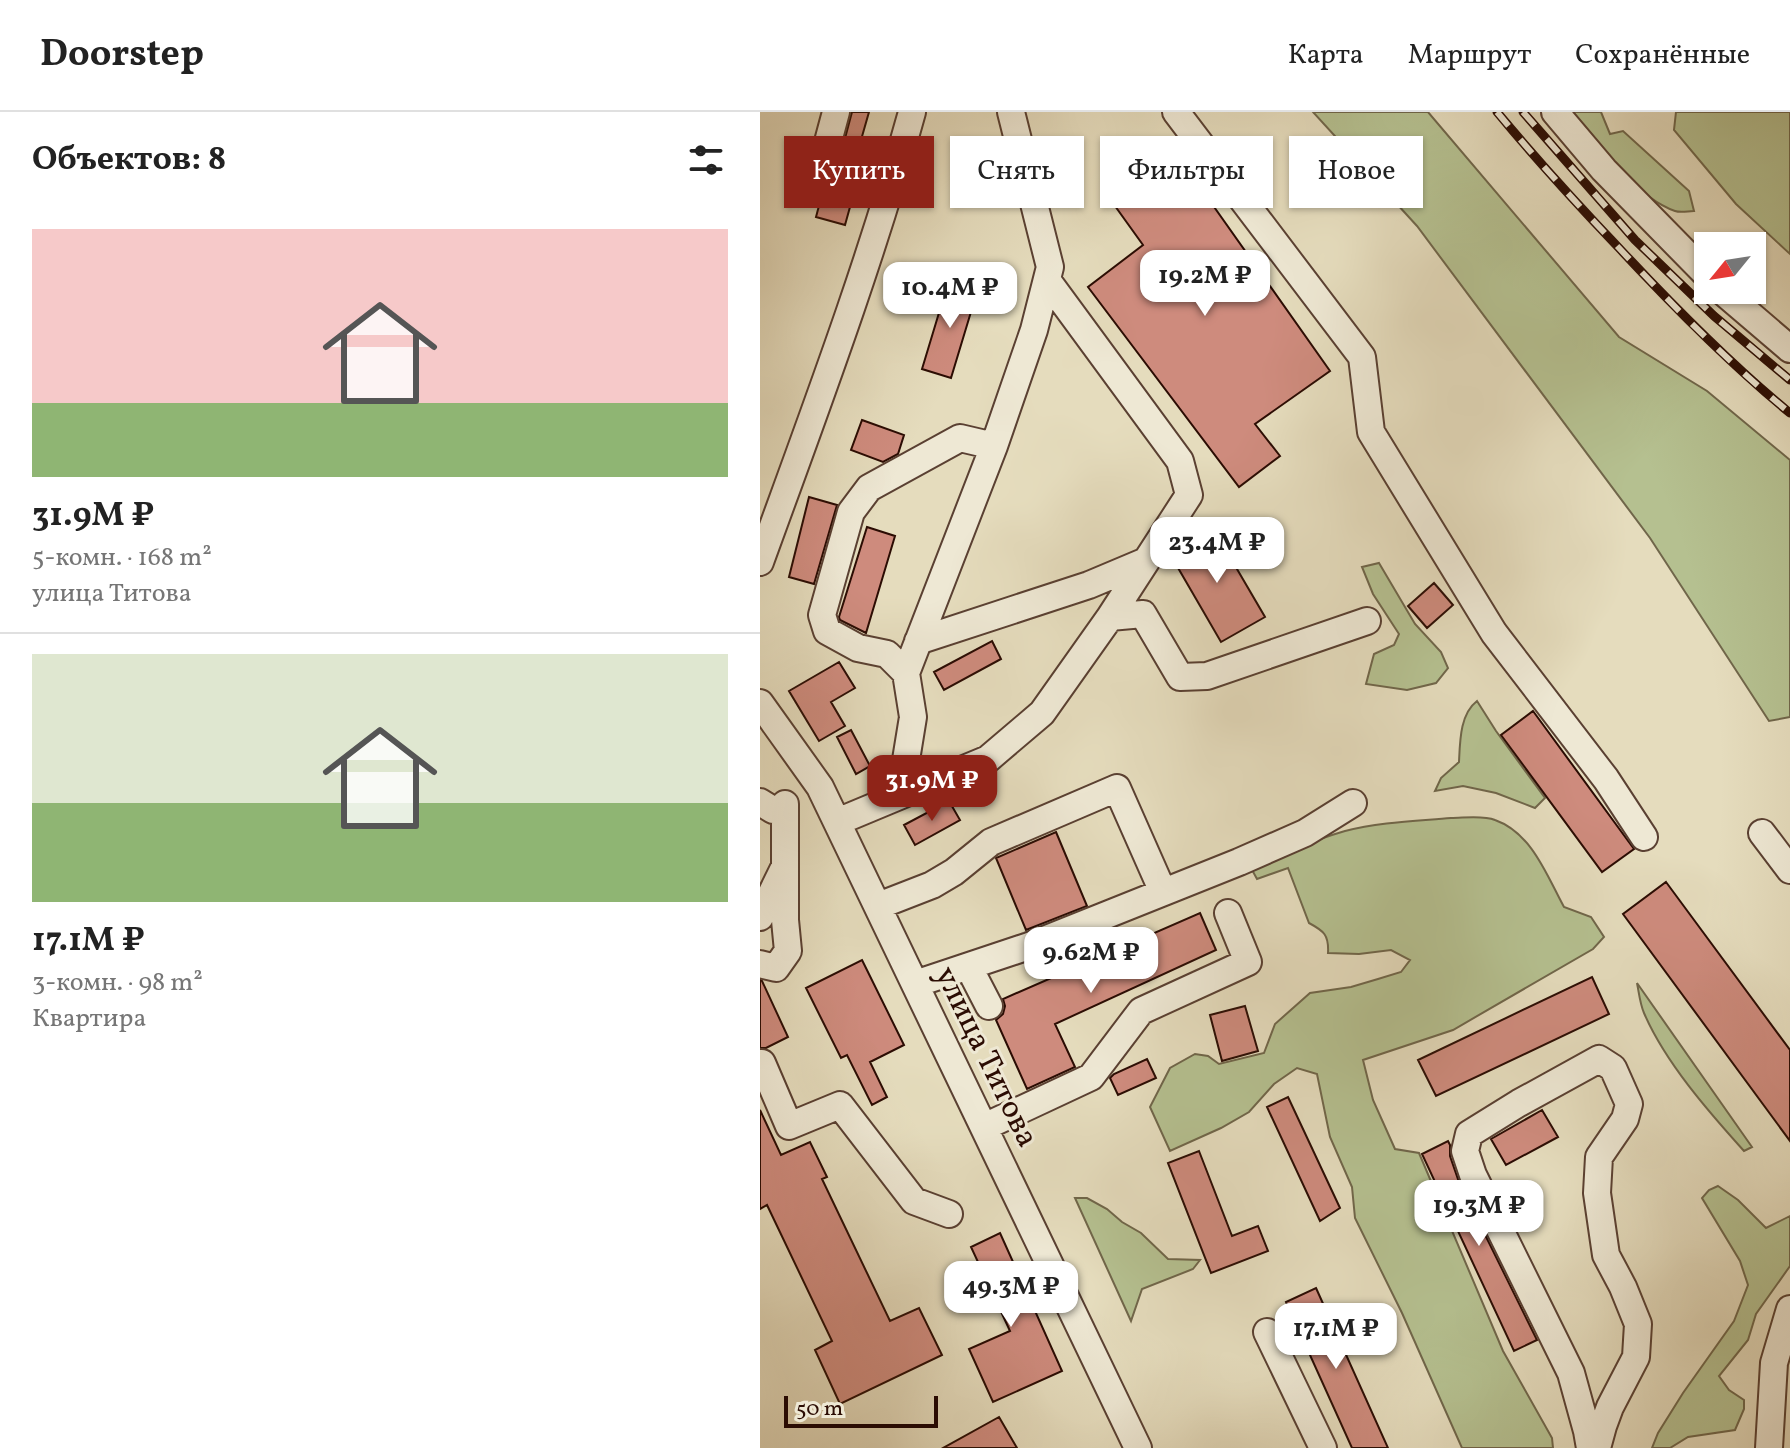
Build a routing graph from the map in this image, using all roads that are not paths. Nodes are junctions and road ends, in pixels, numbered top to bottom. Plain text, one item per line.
1 (836, 112) edge
2 (912, 112) edge
3 (1011, 112) edge
4 (1176, 112) edge
5 (1555, 112) edge
6 (830, 136) edge
7 (1694, 262) edge
8 (1047, 280) junction
9 (1737, 304) edge
10 (1790, 349) edge
11 (994, 446) junction
12 (1146, 561) junction
13 (760, 562) edge
14 (1110, 617) junction
15 (1367, 621) dead end
16 (918, 641) junction
17 (906, 673) junction
18 (760, 703) edge
19 (884, 802) junction
20 (1353, 803) dead end
21 (773, 805) edge
22 (837, 822) junction
23 (1762, 833) dead end
24 (1644, 837) dead end
25 (785, 867) junction
26 (1790, 870) edge
27 (1163, 892) junction
28 (878, 906) junction
29 (1228, 913) dead end
30 (760, 917) edge
31 (760, 964) edge
32 (974, 977) dead end
33 (915, 984) junction
34 (989, 1006) dead end
35 (762, 1063) dead end
36 (984, 1127) junction
37 (949, 1214) dead end
38 (1790, 1309) edge
39 (1267, 1332) dead end
40 (1138, 1448) edge
41 (1323, 1448) edge
42 (1590, 1448) edge
43 (1597, 1448) edge
44 (1769, 1448) edge

1 - 6 street
2 - 13 street
3 - 8 street
4 - 24 street
5 - 7 street
8 - 11 street
8 - 12 street
9 - 10 street
11 - 16 street
11 - 17 street
12 - 14 street
12 - 16 street
14 - 15 street
14 - 19 street
16 - 17 street
17 - 19 street
18 - 22 street, улица Титова
19 - 22 street
20 - 27 street
21 - 25 street
22 - 28 street, улица Титова
23 - 26 street
25 - 30 street
25 - 31 street
27 - 28 street
27 - 33 street
28 - 33 street, улица Титова
29 - 36 street
32 - 34 street
33 - 36 street, улица Титова
35 - 37 street
36 - 40 street, улица Титова
38 - 44 street
39 - 41 street
42 - 43 street

